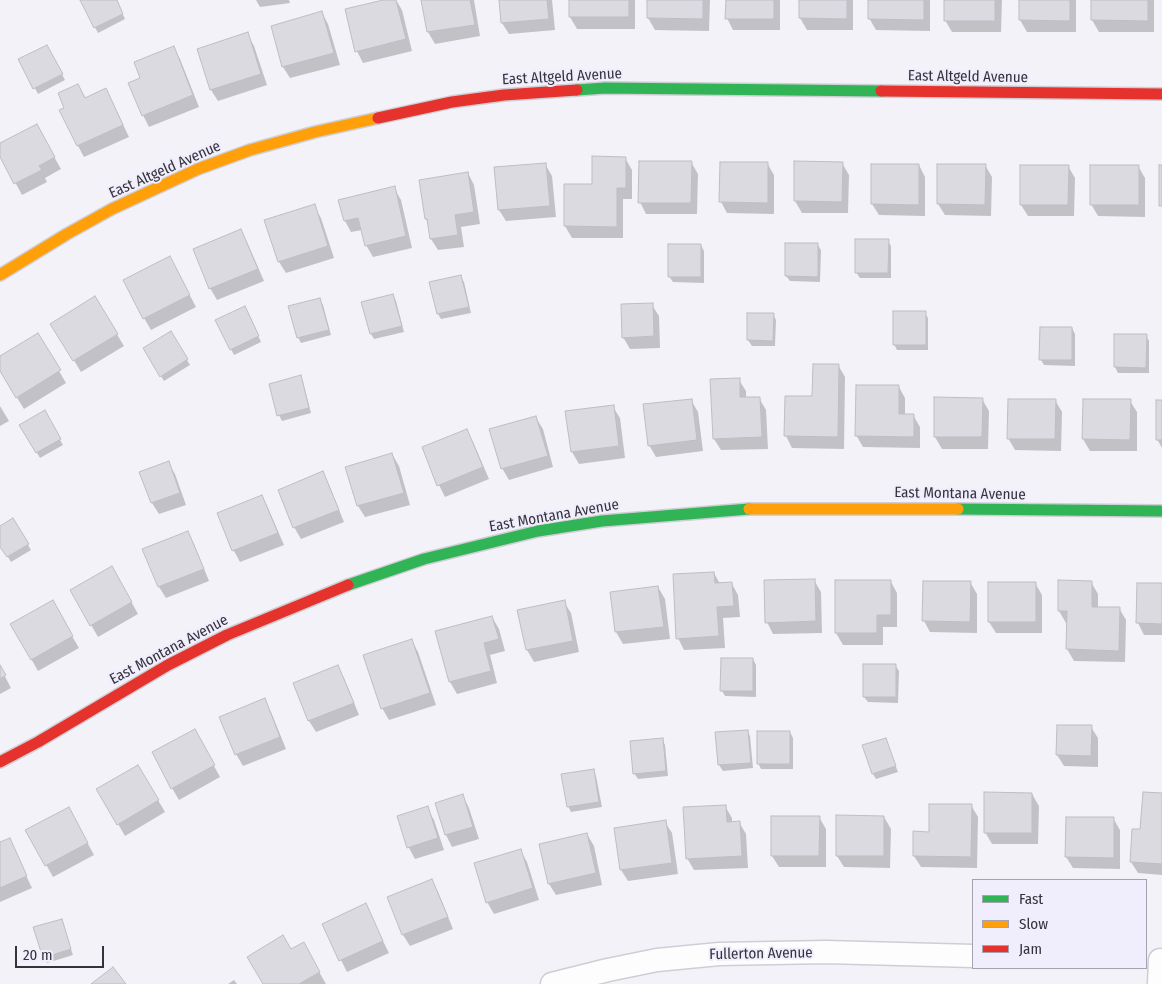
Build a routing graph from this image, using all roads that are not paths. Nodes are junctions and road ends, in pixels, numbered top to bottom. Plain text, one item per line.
1 (1162, 94) edge
2 (0, 275) edge
3 (1162, 511) edge
4 (0, 762) edge
5 (972, 956) edge
6 (1156, 959) edge
7 (552, 984) edge
8 (1158, 984) edge

1 - 2 street, East Altgeld Avenue
3 - 4 street, East Montana Avenue
5 - 7 street, Fullerton Avenue
6 - 8 street

